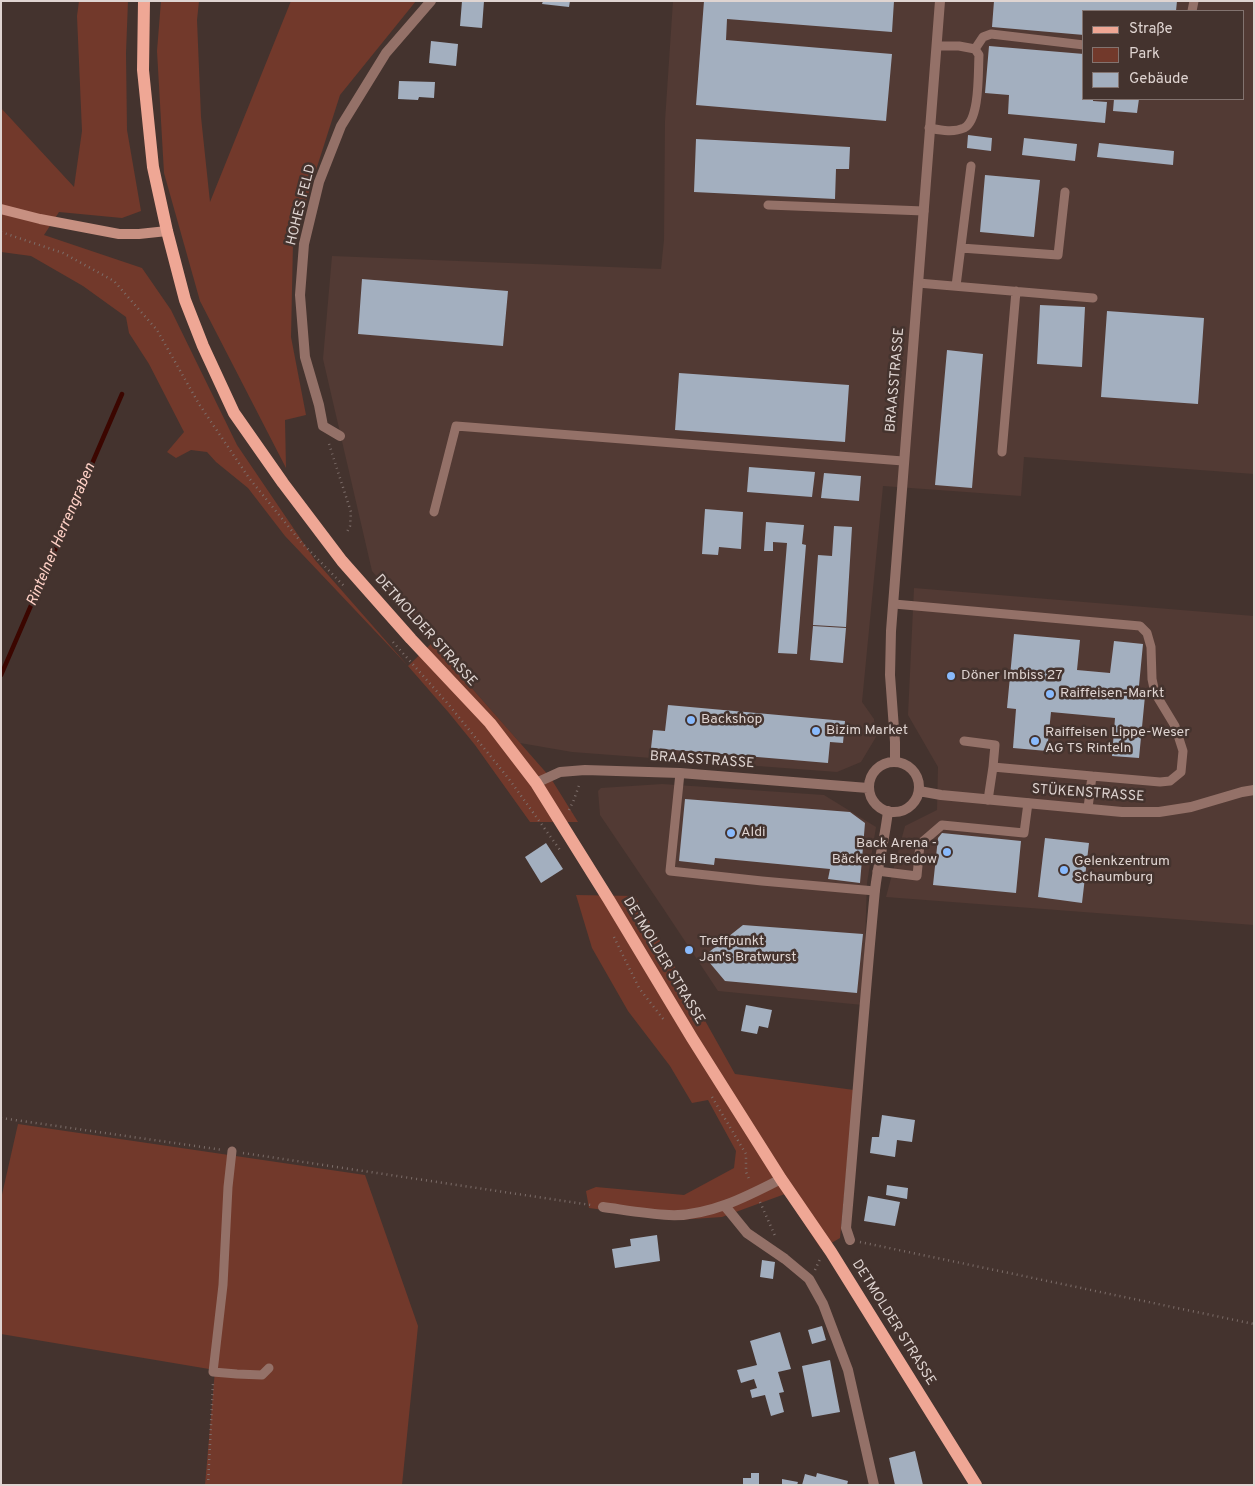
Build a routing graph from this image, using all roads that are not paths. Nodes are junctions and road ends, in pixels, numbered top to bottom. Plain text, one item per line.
1 (144, 1) edge
2 (431, 1) edge
3 (940, 1) edge
4 (1082, 44) edge
5 (937, 46) junction
6 (975, 49) junction
7 (929, 128) junction
8 (971, 166) dead end
9 (1065, 192) dead end
10 (768, 205) dead end
11 (1, 209) edge
12 (924, 211) junction
13 (166, 231) junction
14 (961, 248) junction
15 (918, 282) junction
16 (956, 286) junction
17 (1016, 291) junction
18 (1093, 298) dead end
19 (340, 436) dead end
20 (1002, 452) dead end
21 (903, 461) junction
22 (434, 512) dead end
23 (894, 604) junction
24 (964, 741) dead end
25 (895, 761) junction
26 (993, 767) junction
27 (680, 773) junction
28 (1092, 776) junction
29 (536, 783) junction
30 (868, 788) junction
31 (1254, 790) edge
32 (919, 791) junction
33 (988, 800) junction
34 (1028, 803) junction
35 (1088, 808) junction
36 (888, 811) junction
37 (878, 871) junction
38 (875, 891) junction
39 (232, 1151) road end
40 (781, 1179) junction
41 (725, 1206) junction
42 (603, 1207) road end
43 (850, 1240) road end
44 (269, 1368) dead end
45 (874, 1485) edge
46 (976, 1485) edge

1 - 13 main road, DETMOLDER STRASSE
2 - 19 street, HOHES FELD
3 - 5 street, BRAASSTRASSE
4 - 6 lane
5 - 6 lane
5 - 7 street, BRAASSTRASSE
6 - 7 lane
7 - 12 street, BRAASSTRASSE
8 - 14 lane
9 - 14 lane
10 - 12 lane
11 - 13 main road
12 - 15 street, BRAASSTRASSE
13 - 29 main road, DETMOLDER STRASSE
14 - 16 lane
15 - 16 lane
15 - 21 street, BRAASSTRASSE
16 - 17 lane
17 - 18 lane
17 - 20 lane
21 - 22 lane
21 - 23 street, BRAASSTRASSE
23 - 25 street, BRAASSTRASSE
23 - 28 lane
24 - 26 lane
25 - 30 street
25 - 32 street
26 - 28 lane
26 - 33 lane
27 - 29 street, BRAASSTRASSE
27 - 30 street, BRAASSTRASSE
27 - 38 lane
28 - 35 lane
29 - 40 main road, DETMOLDER STRASSE
30 - 36 street
31 - 35 street, STÜKENSTRASSE
32 - 33 street, STÜKENSTRASSE
32 - 36 street
33 - 34 street, STÜKENSTRASSE
34 - 35 street, STÜKENSTRASSE
34 - 37 lane
36 - 37 street
37 - 38 street
38 - 43 street
39 - 44 lane
40 - 41 street
40 - 46 main road, DETMOLDER STRASSE
41 - 42 street
41 - 45 street

